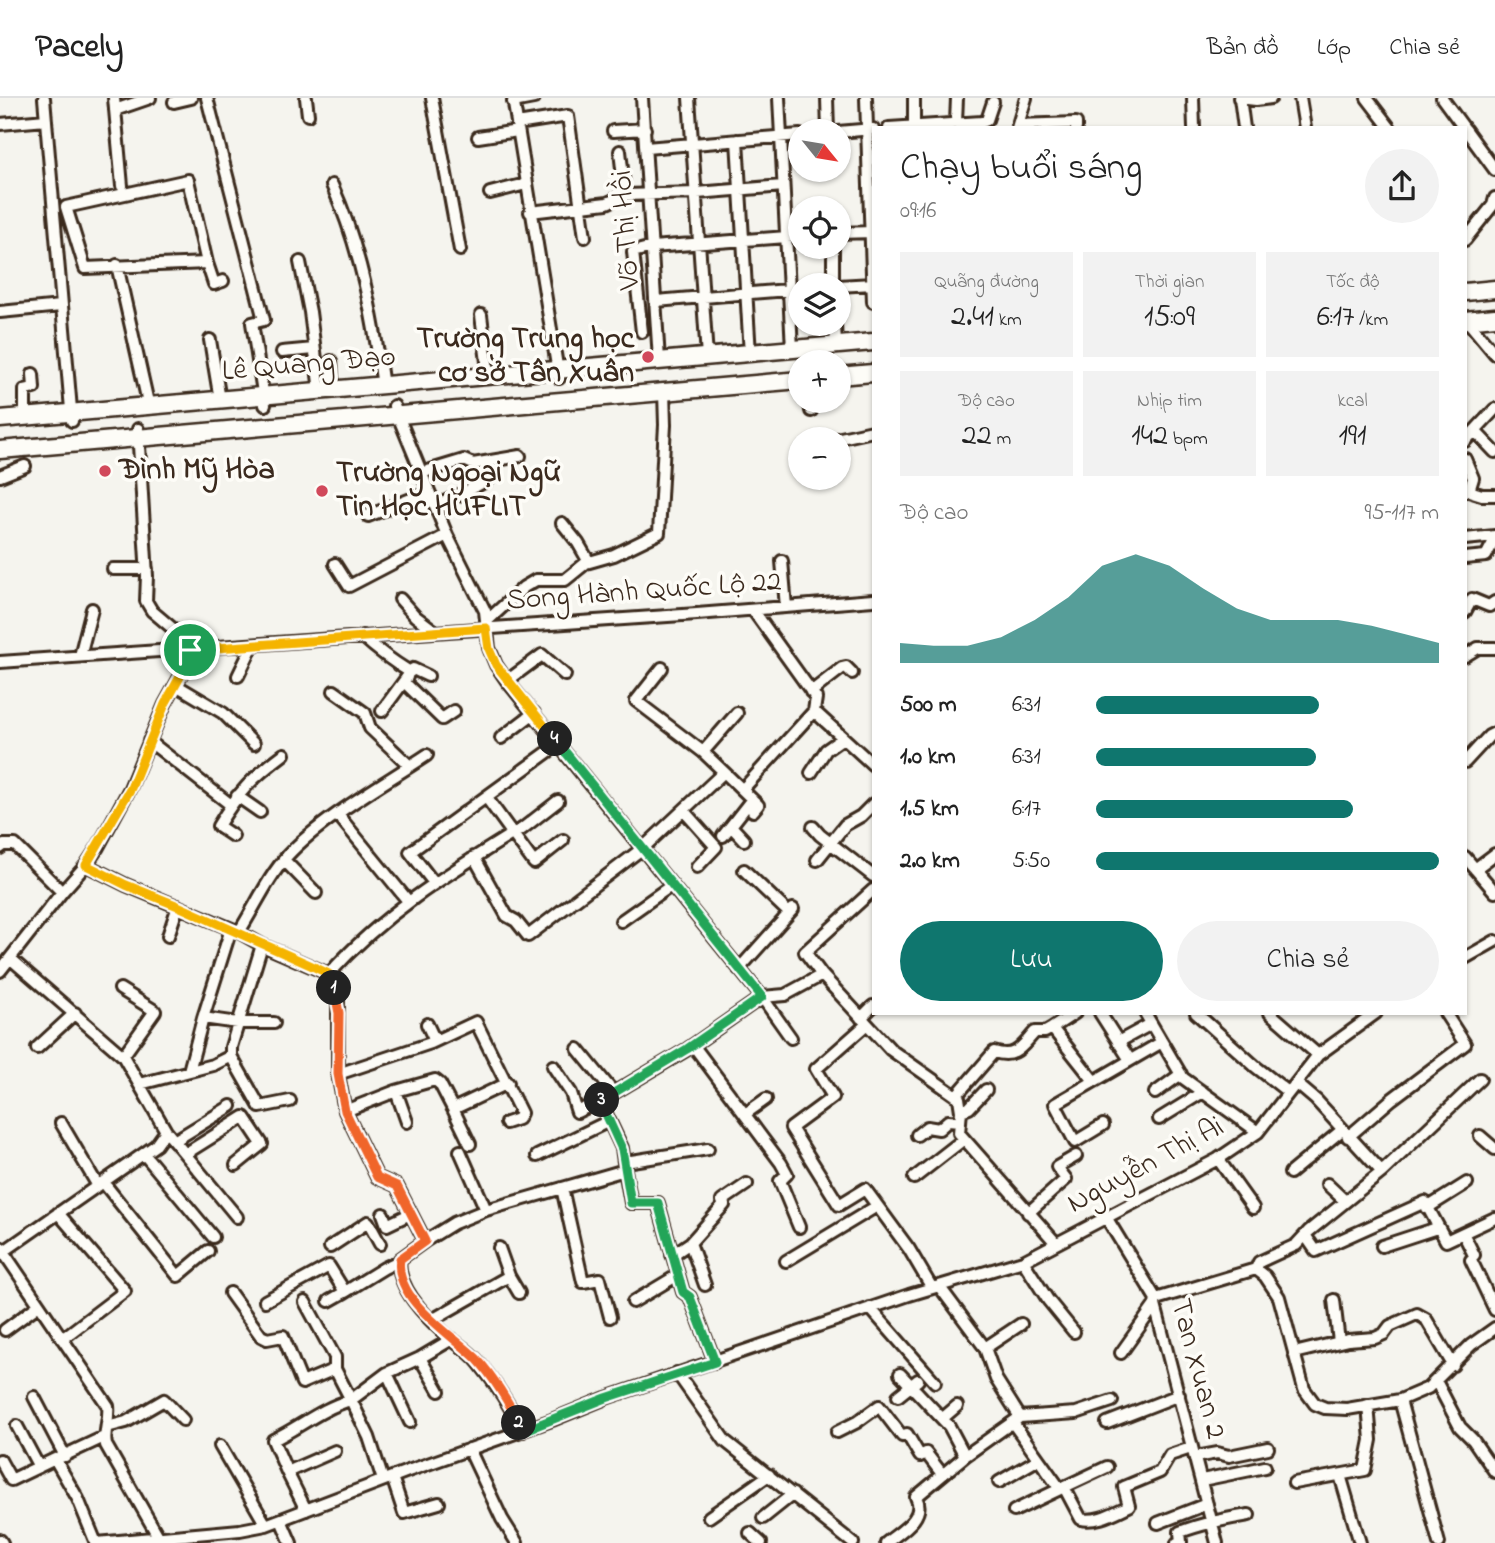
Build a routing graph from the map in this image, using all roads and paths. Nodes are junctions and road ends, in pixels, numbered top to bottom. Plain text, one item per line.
1 (44, 98) edge
2 (114, 98) edge
3 (150, 98) edge
4 (191, 98) edge
5 (207, 98) edge
6 (306, 98) edge
7 (432, 98) edge
8 (534, 98) edge
9 (642, 98) edge
10 (689, 98) edge
11 (779, 98) edge
12 (827, 98) edge
13 (866, 98) edge
14 (914, 98) edge
15 (957, 98) edge
16 (1026, 98) edge
17 (1193, 98) edge
18 (1240, 98) edge
19 (1271, 98) edge
20 (1300, 98) edge
21 (1367, 98) edge
22 (1442, 98) edge
23 (513, 100) edge
24 (174, 102) dead end
25 (993, 102) dead end
26 (115, 110) junction
27 (308, 115) dead end
28 (828, 119) edge
29 (46, 120) junction
30 (956, 122) junction
31 (0, 124) edge
32 (914, 126) edge
33 (922, 126) edge
34 (1017, 126) edge
35 (1032, 126) edge
36 (1076, 126) edge
37 (1194, 126) edge
38 (1244, 126) edge
39 (1305, 126) edge
40 (1388, 126) edge
41 (1463, 126) edge
42 (517, 127) junction
43 (645, 129) junction
44 (870, 129) edge
45 (613, 131) dead end
46 (851, 131) edge
47 (1467, 132) edge
48 (788, 136) edge
49 (478, 137) dead end
50 (781, 137) junction
51 (737, 141) junction
52 (692, 144) junction
53 (646, 148) junction
54 (620, 152) dead end
55 (1495, 170) edge
56 (872, 180) edge
57 (526, 184) junction
58 (332, 185) dead end
59 (122, 186) dead end
60 (783, 186) junction
61 (740, 190) junction
62 (490, 193) dead end
63 (649, 193) junction
64 (697, 193) junction
65 (625, 195) junction
66 (1495, 198) edge
67 (581, 205) junction
68 (530, 212) junction
69 (872, 232) edge
70 (851, 233) edge
71 (585, 237) dead end
72 (787, 238) junction
73 (1467, 238) edge
74 (743, 241) junction
75 (701, 244) junction
76 (652, 247) junction
77 (460, 250) dead end
78 (206, 262) junction
79 (300, 262) dead end
80 (117, 265) junction
81 (265, 271) dead end
82 (792, 273) edge
83 (252, 274) junction
84 (223, 281) dead end
85 (872, 284) edge
86 (851, 285) edge
87 (1495, 289) edge
88 (788, 290) edge
89 (1467, 292) edge
90 (746, 293) junction
91 (1495, 295) edge
92 (703, 297) junction
93 (1467, 298) edge
94 (656, 300) junction
95 (61, 306) junction
96 (1495, 310) edge
97 (0, 312) edge
98 (481, 315) dead end
99 (1467, 317) edge
100 (1495, 317) edge
101 (1467, 318) edge
102 (1467, 320) edge
103 (642, 332) dead end
104 (792, 336) edge
105 (836, 336) edge
106 (210, 340) dead end
107 (872, 342) edge
108 (836, 345) junction
109 (314, 349) junction
110 (792, 349) junction
111 (872, 350) edge
112 (282, 352) dead end
113 (750, 354) junction
114 (1495, 354) edge
115 (707, 357) junction
116 (659, 360) junction
117 (331, 361) dead end
118 (872, 364) edge
119 (851, 367) edge
120 (788, 372) edge
121 (872, 373) edge
122 (33, 374) dead end
123 (558, 374) junction
124 (851, 375) edge
125 (489, 378) junction
126 (788, 381) edge
127 (383, 386) junction
128 (326, 390) junction
129 (664, 391) junction
130 (220, 400) junction
131 (265, 400) junction
132 (149, 407) junction
133 (1495, 409) edge
134 (396, 410) junction
135 (25, 416) junction
136 (72, 417) junction
137 (0, 419) edge
138 (0, 428) edge
139 (1475, 430) junction
140 (872, 431) edge
141 (139, 433) junction
142 (851, 436) edge
143 (1467, 439) edge
144 (0, 440) edge
145 (0, 450) edge
146 (1495, 452) edge
147 (520, 456) dead end
148 (1467, 464) edge
149 (25, 466) dead end
150 (421, 472) junction
151 (0, 476) edge
152 (489, 480) dead end
153 (1467, 491) edge
154 (429, 492) junction
155 (1495, 495) edge
156 (435, 506) junction
157 (368, 516) dead end
158 (562, 523) dead end
159 (447, 535) junction
160 (1495, 537) edge
161 (1467, 540) edge
162 (1467, 558) edge
163 (782, 561) dead end
164 (589, 562) junction
165 (335, 564) dead end
166 (113, 569) dead end
167 (147, 569) junction
168 (400, 599) dead end
169 (872, 600) edge
170 (1495, 603) edge
171 (786, 607) junction
172 (1467, 608) edge
173 (92, 609) dead end
174 (753, 610) junction
175 (487, 625) junction
176 (436, 632) junction
177 (362, 636) junction
178 (253, 645) junction
179 (1495, 648) edge
180 (190, 650) junction
181 (1467, 655) edge
182 (80, 656) junction
183 (0, 662) edge
184 (662, 668) dead end
185 (410, 672) junction
186 (852, 673) dead end
187 (565, 675) dead end
188 (238, 676) dead end
189 (428, 676) dead end
190 (507, 681) junction
191 (404, 682) junction
192 (176, 685) junction
193 (334, 691) dead end
194 (811, 692) junction
195 (454, 710) dead end
196 (382, 711) dead end
197 (814, 711) junction
198 (534, 713) junction
199 (737, 713) dead end
200 (1495, 733) edge
201 (501, 738) dead end
202 (843, 738) junction
203 (149, 741) junction
204 (254, 744) dead end
205 (559, 744) junction
206 (1469, 750) edge
207 (704, 752) junction
208 (284, 754) dead end
209 (427, 754) dead end
210 (872, 764) edge
211 (410, 766) junction
212 (724, 772) junction
213 (811, 773) dead end
214 (743, 789) junction
215 (486, 797) junction
216 (752, 799) junction
217 (234, 800) junction
218 (558, 801) dead end
219 (872, 805) edge
220 (684, 811) junction
221 (753, 811) dead end
222 (260, 812) dead end
223 (338, 815) junction
224 (731, 826) junction
225 (813, 827) dead end
226 (512, 834) junction
227 (233, 836) dead end
228 (723, 836) dead end
229 (744, 839) dead end
230 (563, 840) dead end
231 (831, 842) junction
232 (0, 848) edge
233 (643, 848) junction
234 (1495, 854) edge
235 (474, 858) junction
236 (1467, 859) edge
237 (284, 860) junction
238 (817, 860) dead end
239 (86, 865) junction
240 (697, 867) dead end
241 (1475, 869) junction
242 (744, 870) dead end
243 (872, 875) edge
244 (434, 883) junction
245 (672, 885) junction
246 (872, 891) edge
247 (62, 892) junction
248 (1495, 892) edge
249 (316, 893) dead end
250 (408, 901) junction
251 (178, 906) junction
252 (621, 921) dead end
253 (235, 931) junction
254 (168, 936) dead end
255 (1495, 941) edge
256 (262, 945) junction
257 (1467, 957) edge
258 (11, 959) junction
259 (739, 969) junction
260 (0, 971) edge
261 (329, 974) junction
262 (822, 975) junction
263 (120, 989) dead end
264 (762, 997) junction
265 (872, 1008) edge
266 (75, 1013) junction
267 (1072, 1015) edge
268 (1102, 1015) edge
269 (1146, 1015) edge
270 (1198, 1015) edge
271 (1272, 1015) edge
272 (1369, 1015) edge
273 (1446, 1015) edge
274 (202, 1018) junction
275 (864, 1021) junction
276 (238, 1023) junction
277 (274, 1023) dead end
278 (427, 1024) dead end
279 (1151, 1024) junction
280 (1052, 1028) junction
281 (791, 1038) dead end
282 (435, 1041) junction
283 (1118, 1042) junction
284 (1162, 1042) junction
285 (692, 1045) junction
286 (37, 1048) dead end
287 (578, 1049) dead end
288 (1318, 1055) junction
289 (123, 1056) junction
290 (231, 1056) junction
291 (1130, 1060) junction
292 (553, 1066) dead end
293 (189, 1072) junction
294 (338, 1074) junction
295 (1181, 1074) junction
296 (1480, 1079) dead end
297 (1094, 1081) junction
298 (508, 1083) junction
299 (1296, 1083) junction
300 (140, 1084) junction
301 (986, 1090) dead end
302 (396, 1091) junction
303 (613, 1091) junction
304 (1203, 1092) junction
305 (1288, 1092) junction
306 (1155, 1093) dead end
307 (956, 1096) junction
308 (766, 1098) dead end
309 (290, 1101) dead end
310 (600, 1101) junction
311 (231, 1106) dead end
312 (453, 1109) junction
313 (345, 1111) junction
314 (745, 1114) junction
315 (960, 1116) junction
316 (1159, 1119) dead end
317 (609, 1121) junction
318 (407, 1122) dead end
319 (61, 1123) dead end
320 (506, 1124) dead end
321 (1103, 1125) dead end
322 (166, 1131) junction
323 (1258, 1132) junction
324 (1345, 1133) junction
325 (917, 1135) dead end
326 (1480, 1136) dead end
327 (964, 1139) junction
328 (174, 1141) junction
329 (470, 1144) dead end
330 (708, 1149) dead end
331 (1495, 1149) edge
332 (460, 1151) dead end
333 (144, 1154) junction
334 (185, 1154) junction
335 (537, 1156) dead end
336 (1076, 1156) dead end
337 (1218, 1159) junction
338 (236, 1164) dead end
339 (625, 1166) junction
340 (1382, 1171) junction
341 (1290, 1173) dead end
342 (914, 1178) dead end
343 (1466, 1183) dead end
344 (100, 1184) junction
345 (747, 1184) dead end
346 (1327, 1184) dead end
347 (562, 1188) junction
348 (1345, 1200) junction
349 (877, 1206) junction
350 (1253, 1208) dead end
351 (1427, 1208) junction
352 (486, 1210) junction
353 (58, 1213) junction
354 (1028, 1213) junction
355 (383, 1214) dead end
356 (410, 1214) junction
357 (237, 1217) dead end
358 (1106, 1217) junction
359 (1495, 1218) edge
360 (799, 1227) dead end
361 (1437, 1228) junction
362 (1462, 1233) junction
363 (1305, 1235) junction
364 (214, 1237) dead end
365 (425, 1241) junction
366 (1055, 1242) junction
367 (690, 1243) junction
368 (380, 1244) dead end
369 (1382, 1246) dead end
370 (330, 1247) dead end
371 (499, 1248) dead end
372 (1, 1251) edge
373 (208, 1251) dead end
374 (673, 1255) junction
375 (322, 1256) dead end
376 (399, 1261) junction
377 (786, 1261) dead end
378 (1023, 1261) junction
379 (328, 1266) junction
380 (1256, 1269) junction
381 (678, 1275) junction
382 (509, 1276) junction
383 (705, 1285) dead end
384 (936, 1287) junction
385 (345, 1292) junction
386 (230, 1293) dead end
387 (519, 1293) dead end
388 (1334, 1300) dead end
389 (265, 1301) dead end
390 (328, 1301) dead end
391 (305, 1302) dead end
392 (633, 1302) dead end
393 (1156, 1302) junction
394 (39, 1305) junction
395 (870, 1308) junction
396 (1495, 1310) edge
397 (610, 1317) dead end
398 (432, 1320) junction
399 (1021, 1324) dead end
400 (1495, 1328) edge
401 (5, 1330) dead end
402 (1073, 1332) dead end
403 (62, 1339) junction
404 (452, 1339) junction
405 (1339, 1342) junction
406 (985, 1348) junction
407 (1121, 1353) dead end
408 (1294, 1353) junction
409 (420, 1358) junction
410 (715, 1362) junction
411 (1453, 1365) junction
412 (335, 1368) junction
413 (387, 1373) junction
414 (677, 1373) junction
415 (900, 1374) dead end
416 (935, 1381) dead end
417 (1436, 1381) junction
418 (914, 1383) junction
419 (439, 1391) dead end
420 (1179, 1395) junction
421 (898, 1396) dead end
422 (34, 1397) dead end
423 (351, 1400) junction
424 (1400, 1400) junction
425 (1112, 1401) dead end
426 (1368, 1405) junction
427 (957, 1406) dead end
428 (943, 1418) junction
429 (183, 1420) dead end
430 (1017, 1420) junction
431 (410, 1422) dead end
432 (1107, 1423) dead end
433 (17, 1426) dead end
434 (523, 1431) junction
435 (106, 1432) junction
436 (837, 1432) dead end
437 (220, 1446) dead end
438 (1268, 1448) dead end
439 (469, 1449) junction
440 (335, 1451) dead end
441 (1193, 1452) junction
442 (965, 1456) junction
443 (60, 1457) junction
444 (0, 1460) edge
445 (1037, 1460) junction
446 (1107, 1466) dead end
447 (39, 1467) junction
448 (1265, 1467) dead end
449 (287, 1472) junction
450 (1495, 1472) edge
451 (769, 1475) junction
452 (942, 1475) junction
453 (1340, 1475) junction
454 (388, 1478) junction
455 (1202, 1480) junction
456 (999, 1482) dead end
457 (1294, 1483) dead end
458 (1062, 1488) junction
459 (793, 1494) junction
460 (439, 1503) dead end
461 (1207, 1504) junction
462 (306, 1510) junction
463 (1014, 1511) dead end
464 (1250, 1515) dead end
465 (709, 1517) dead end
466 (763, 1518) dead end
467 (281, 1520) junction
468 (1211, 1521) junction
469 (1158, 1523) dead end
470 (266, 1525) junction
471 (234, 1531) junction
472 (750, 1533) dead end
473 (158, 1536) junction
474 (847, 1541) edge
475 (97, 1543) edge
476 (239, 1543) edge
477 (291, 1543) edge
478 (517, 1543) edge
479 (761, 1543) edge
480 (886, 1543) edge
481 (1177, 1543) edge
482 (1217, 1543) edge
483 (1360, 1543) edge
484 (1439, 1543) edge

1 - 29 street
2 - 26 street
3 - 26 street
4 - 24 street
5 - 83 street
6 - 27 street
7 - 77 street
8 - 23 street
9 - 43 street, Võ Thị Hồi
10 - 52 street
11 - 50 street
12 - 28 street
13 - 44 street
14 - 32 street
15 - 30 street
16 - 34 street
17 - 37 street
18 - 19 street
18 - 38 street
20 - 39 street
21 - 40 street
22 - 41 street
23 - 42 street
25 - 30 street
26 - 59 street
29 - 31 street
29 - 95 street
30 - 33 street
35 - 36 street
42 - 49 street
42 - 57 street
42 - 67 street
43 - 45 street
43 - 53 street, Võ Thị Hồi
44 - 46 street
44 - 56 street
47 - 55 street
48 - 50 street
50 - 51 street
50 - 60 street
51 - 52 street
51 - 61 street
52 - 53 street
52 - 64 street
53 - 63 street, Võ Thị Hồi
54 - 65 street
56 - 69 street
57 - 62 street
57 - 68 street
58 - 127 street
60 - 61 street
60 - 72 street
61 - 64 street
61 - 74 street
63 - 64 street
63 - 65 street
63 - 76 street, Võ Thị Hồi
64 - 75 street
65 - 67 street
66 - 73 street
67 - 68 street
67 - 71 street
68 - 123 street
69 - 70 street
72 - 74 street
72 - 82 street
74 - 75 street
74 - 90 street
75 - 76 street
75 - 92 street
76 - 94 street, Võ Thị Hồi
76 - 103 street
78 - 80 street
78 - 80 street
78 - 84 street
79 - 109 street
80 - 132 street
81 - 83 street
83 - 131 street
85 - 86 street
87 - 89 highway
88 - 90 street
90 - 92 street
90 - 113 street
91 - 93 highway
92 - 94 street
92 - 115 street
94 - 116 street, Võ Thị Hồi
95 - 97 street
95 - 136 street
96 - 99 highway
98 - 125 street
100 - 101 highway
102 - 114 street
104 - 110 street
105 - 108 street
106 - 130 street
107 - 108 highway, Lê Quang Đạo
108 - 110 highway, Lê Quang Đạo
109 - 112 street
109 - 128 street
110 - 113 highway, Lê Quang Đạo
111 - 123 highway, Lê Quang Đạo
113 - 115 highway, Lê Quang Đạo
115 - 116 highway, Lê Quang Đạo
116 - 123 highway, Lê Quang Đạo
117 - 128 street
118 - 119 highway
120 - 134 highway, Lê Quang Đạo
121 - 124 highway
122 - 135 street
123 - 125 highway, Lê Quang Đạo
123 - 131 highway, Lê Quang Đạo
125 - 127 highway, Lê Quang Đạo
126 - 129 highway, Lê Quang Đạo
127 - 128 highway, Lê Quang Đạo
128 - 131 highway, Lê Quang Đạo
129 - 134 highway, Lê Quang Đạo
129 - 164 street
130 - 131 highway, Lê Quang Đạo
130 - 132 highway, Lê Quang Đạo
131 - 136 highway, Lê Quang Đạo
132 - 136 highway, Lê Quang Đạo
133 - 139 street
134 - 141 highway, Lê Quang Đạo
134 - 150 street
135 - 136 highway, Lê Quang Đạo
135 - 137 highway, Lê Quang Đạo
136 - 138 highway, Lê Quang Đạo
139 - 143 street
139 - 146 street
140 - 142 street
141 - 144 highway, Lê Quang Đạo
141 - 145 highway, Lê Quang Đạo
141 - 167 street
147 - 150 street
148 - 153 street
149 - 151 street
150 - 154 street
152 - 156 street
153 - 155 street
154 - 156 street
154 - 157 street
156 - 159 street
158 - 164 street
159 - 165 street
159 - 175 street
160 - 161 street
160 - 162 street
163 - 171 street
164 - 175 street
166 - 167 street
167 - 180 street
168 - 176 street
169 - 171 street, Song Hành Quốc Lộ 22
170 - 172 street
171 - 174 street, Song Hành Quốc Lộ 22
173 - 182 street
174 - 175 street, Song Hành Quốc Lộ 22
174 - 194 street
175 - 176 street, Song Hành Quốc Lộ 22
175 - 190 street
176 - 177 street, Song Hành Quốc Lộ 22
177 - 178 street, Song Hành Quốc Lộ 22
177 - 185 street
178 - 180 street, Song Hành Quốc Lộ 22
178 - 188 street
179 - 181 street
180 - 182 street, Song Hành Quốc Lộ 22
180 - 192 street
182 - 183 street, Song Hành Quốc Lộ 22
184 - 207 street
185 - 189 street
185 - 191 street
186 - 194 street
187 - 190 street
190 - 198 street
191 - 195 street
191 - 196 street
192 - 203 street
192 - 204 street
193 - 211 street
194 - 197 street
197 - 202 street
197 - 214 street
198 - 201 street
198 - 205 street
199 - 207 street
200 - 206 street
202 - 210 street
202 - 213 street
203 - 217 street
203 - 239 street
205 - 215 street
205 - 233 street
207 - 212 street
208 - 217 street
209 - 211 street
211 - 223 street
212 - 214 street
212 - 220 street
214 - 216 street
215 - 226 street
215 - 244 street
216 - 221 street
216 - 224 street
217 - 222 street
217 - 227 street
218 - 226 street
219 - 231 street
220 - 233 street
220 - 240 street
223 - 237 street
223 - 250 street
224 - 228 street
224 - 229 street
225 - 231 street
226 - 230 street
226 - 235 street
231 - 238 street
231 - 243 street
232 - 247 street
233 - 235 street
233 - 245 street
234 - 241 street
235 - 244 street
236 - 241 street
237 - 249 street
237 - 253 street
239 - 247 street
239 - 251 street
241 - 248 street
242 - 259 street
244 - 250 street
245 - 252 street
245 - 259 street
246 - 262 street
247 - 258 street
250 - 261 street
251 - 253 street
251 - 254 street
253 - 256 street
253 - 274 street
255 - 257 street
256 - 261 street
256 - 276 street
258 - 260 street
258 - 266 street
259 - 264 street
261 - 294 street
262 - 264 street
262 - 275 street
263 - 289 street
264 - 281 street
264 - 285 street
265 - 275 street
266 - 286 street
266 - 289 street
267 - 280 street
268 - 283 street
269 - 279 street
270 - 305 street
271 - 288 street
272 - 288 street, Nguyễn Thị Ai
273 - 324 street
274 - 276 street
274 - 293 street
275 - 307 street
275 - 349 street
276 - 277 street
276 - 290 street
278 - 282 street
279 - 283 street
279 - 284 street
280 - 297 street
280 - 307 street
282 - 294 street
282 - 298 street
283 - 291 street
284 - 291 street
284 - 295 street
285 - 303 street
285 - 314 street
287 - 303 street
288 - 299 street, Nguyễn Thị Ai
289 - 300 street
290 - 293 street
290 - 309 street
291 - 297 street
292 - 310 street
293 - 300 street
294 - 313 street
295 - 304 street
295 - 306 street
296 - 340 street
297 - 321 street
298 - 312 street
298 - 320 street
299 - 305 street, Nguyễn Thị Ai
299 - 324 street
300 - 322 street
301 - 315 street
302 - 312 street
302 - 313 street
302 - 318 street
303 - 310 street
304 - 316 street
304 - 323 street
305 - 323 street, Nguyễn Thị Ai
307 - 315 street
308 - 314 street
310 - 317 street
311 - 328 street
312 - 329 street
313 - 356 street
314 - 360 street
315 - 325 street
315 - 327 street
317 - 335 street
317 - 339 street
319 - 344 street
322 - 328 street
322 - 333 street
323 - 337 street, Nguyễn Thị Ai
324 - 340 street
324 - 341 street
326 - 331 street
327 - 342 street
327 - 354 street
328 - 334 street
330 - 339 street
332 - 352 street
333 - 344 street
333 - 364 street
334 - 338 street
334 - 357 street
336 - 354 street
337 - 350 street
337 - 358 street, Nguyễn Thị Ai
339 - 347 street
339 - 374 street
340 - 348 street
343 - 351 street
344 - 353 street
344 - 373 street
345 - 367 street
346 - 348 street
347 - 352 street
347 - 397 street
348 - 363 street
349 - 377 street
349 - 384 street
351 - 361 street
351 - 363 street
352 - 365 street
353 - 372 street
353 - 403 street
354 - 366 street
355 - 356 street
356 - 365 street
358 - 366 street, Nguyễn Thị Ai
358 - 393 street, Tan Xuan 2
359 - 362 street
361 - 362 street
361 - 369 street
362 - 396 street
363 - 380 street
365 - 376 street
366 - 378 street, Nguyễn Thị Ai
367 - 374 street
367 - 383 street
368 - 370 street
371 - 382 street
372 - 394 street
374 - 381 street
375 - 379 street
376 - 385 street
376 - 398 street
378 - 384 street, Nguyễn Thị Ai
378 - 402 street
379 - 385 street
379 - 389 street
380 - 393 street
380 - 408 street
381 - 392 street
381 - 410 street
382 - 387 street
382 - 398 street
384 - 395 street, Nguyễn Thị Ai
384 - 406 street
385 - 390 street
386 - 412 street
388 - 405 street
391 - 412 street
393 - 407 street
393 - 420 street, Tan Xuan 2
394 - 401 street
394 - 403 street
395 - 410 street, Nguyễn Thị Ai
395 - 416 street
398 - 404 street
399 - 406 street
400 - 411 street
403 - 435 street
404 - 409 street
404 - 434 street
405 - 408 street
405 - 411 street
406 - 430 street
408 - 426 street
409 - 413 street
409 - 419 street
410 - 414 street, Nguyễn Thị Ai
411 - 417 street
412 - 423 street
413 - 423 street
413 - 431 street
414 - 434 street, Nguyễn Thị Ai
414 - 451 street
415 - 418 street
417 - 424 street
417 - 450 street
418 - 421 street
418 - 428 street
420 - 432 street
420 - 441 street, Tan Xuan 2
422 - 443 street
423 - 449 street
423 - 454 street
424 - 426 street
424 - 484 street
425 - 430 street
426 - 453 street
427 - 428 street
428 - 442 street
429 - 435 street
430 - 442 street
430 - 445 street
433 - 447 street
434 - 439 street, Nguyễn Thị Ai
435 - 443 street
435 - 473 street
436 - 452 street
437 - 470 street
438 - 441 street
439 - 454 street, Nguyễn Thị Ai
439 - 478 street
440 - 449 street
441 - 455 street, Tan Xuan 2
441 - 458 street
442 - 452 street
443 - 447 street
443 - 475 street
444 - 447 street
445 - 456 street
445 - 458 street
446 - 458 street
448 - 455 street
449 - 462 street
451 - 459 street
451 - 465 street
452 - 480 street
453 - 457 street
453 - 483 street
454 - 460 street
454 - 462 street, Nguyễn Thị Ai
455 - 461 street, Tan Xuan 2
458 - 463 street
459 - 466 street
459 - 474 street
461 - 468 street, Tan Xuan 2
461 - 469 street
462 - 467 street, Nguyễn Thị Ai
464 - 468 street
467 - 470 street, Nguyễn Thị Ai
467 - 477 street
468 - 481 street
468 - 482 street, Tan Xuan 2
470 - 471 street, Nguyễn Thị Ai
471 - 473 street, Nguyễn Thị Ai
471 - 476 street
472 - 479 street
473 - 475 street, Nguyễn Thị Ai

